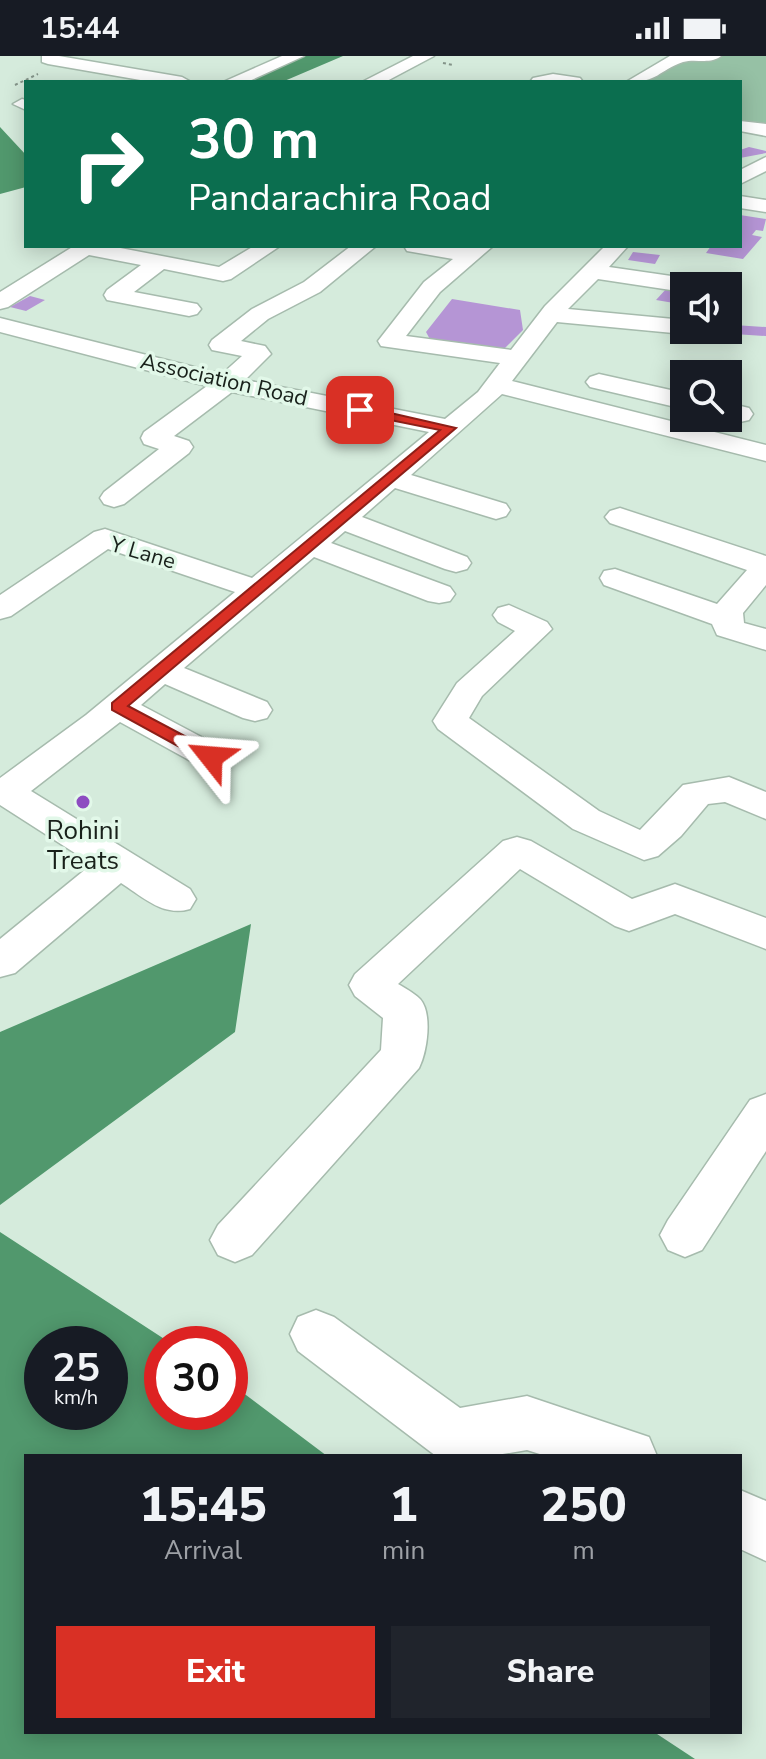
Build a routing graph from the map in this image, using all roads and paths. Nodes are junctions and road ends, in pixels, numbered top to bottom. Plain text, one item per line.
1 (426, 56) edge
2 (713, 56) edge
3 (290, 58) edge
4 (58, 63) edge
5 (171, 80) edge
6 (237, 80) edge
7 (259, 80) edge
8 (375, 80) edge
9 (639, 80) edge
10 (742, 126) edge
11 (766, 130) edge
12 (766, 163) edge
13 (742, 177) edge
14 (742, 202) edge
15 (766, 206) edge
16 (85, 248) edge
17 (92, 248) edge
18 (266, 248) edge
19 (362, 248) edge
20 (439, 248) edge
21 (615, 248) edge
22 (475, 251) edge
23 (160, 262) junction
24 (592, 271) junction
25 (0, 282) edge
26 (670, 283) edge
27 (26, 286) junction
28 (0, 302) edge
29 (189, 309) dead end
30 (551, 314) junction
31 (0, 325) edge
32 (670, 326) edge
33 (518, 369) junction
34 (575, 377) dead end
35 (227, 383) junction
36 (670, 398) edge
37 (450, 428) junction
38 (766, 453) edge
39 (391, 478) junction
40 (114, 498) dead end
41 (496, 510) dead end
42 (620, 517) dead end
43 (341, 519) junction
44 (310, 545) junction
45 (456, 563) dead end
46 (766, 566) edge
47 (615, 578) dead end
48 (255, 589) junction
49 (439, 594) dead end
50 (0, 609) edge
51 (509, 615) dead end
52 (726, 618) junction
53 (766, 640) edge
54 (160, 670) junction
55 (117, 706) junction
56 (255, 710) dead end
57 (211, 757) dead end
58 (766, 807) edge
59 (119, 863) junction
60 (176, 899) dead end
61 (766, 934) edge
62 (0, 962) edge
63 (766, 1113) edge
64 (685, 1235) dead end
65 (235, 1240) dead end
66 (316, 1334) dead end
67 (623, 1454) edge
68 (742, 1519) edge
69 (766, 1532) edge

1 - 8 street
2 - 9 street
3 - 6 street
3 - 7 street
4 - 5 street
10 - 11 street
12 - 13 street
14 - 15 street
16 - 27 street
17 - 23 street
18 - 23 street
19 - 35 street
20 - 22 street
21 - 24 street
22 - 33 street
23 - 29 street
24 - 26 street
24 - 30 street
25 - 27 street
27 - 28 street
30 - 32 street
30 - 33 street
31 - 35 street, Association Road
33 - 37 street
33 - 38 street
34 - 36 street
35 - 37 street, Association Road
35 - 40 street
37 - 39 street
39 - 41 street
39 - 43 street
42 - 46 street
43 - 44 street
43 - 45 street
44 - 48 street
44 - 49 street
46 - 52 street
47 - 52 street
48 - 50 street, Y Lane
48 - 54 street
51 - 58 street
52 - 53 street
54 - 55 street
54 - 56 street
55 - 57 street
55 - 59 street
59 - 60 street
59 - 62 street
61 - 65 street
63 - 64 street
66 - 67 street
68 - 69 street

